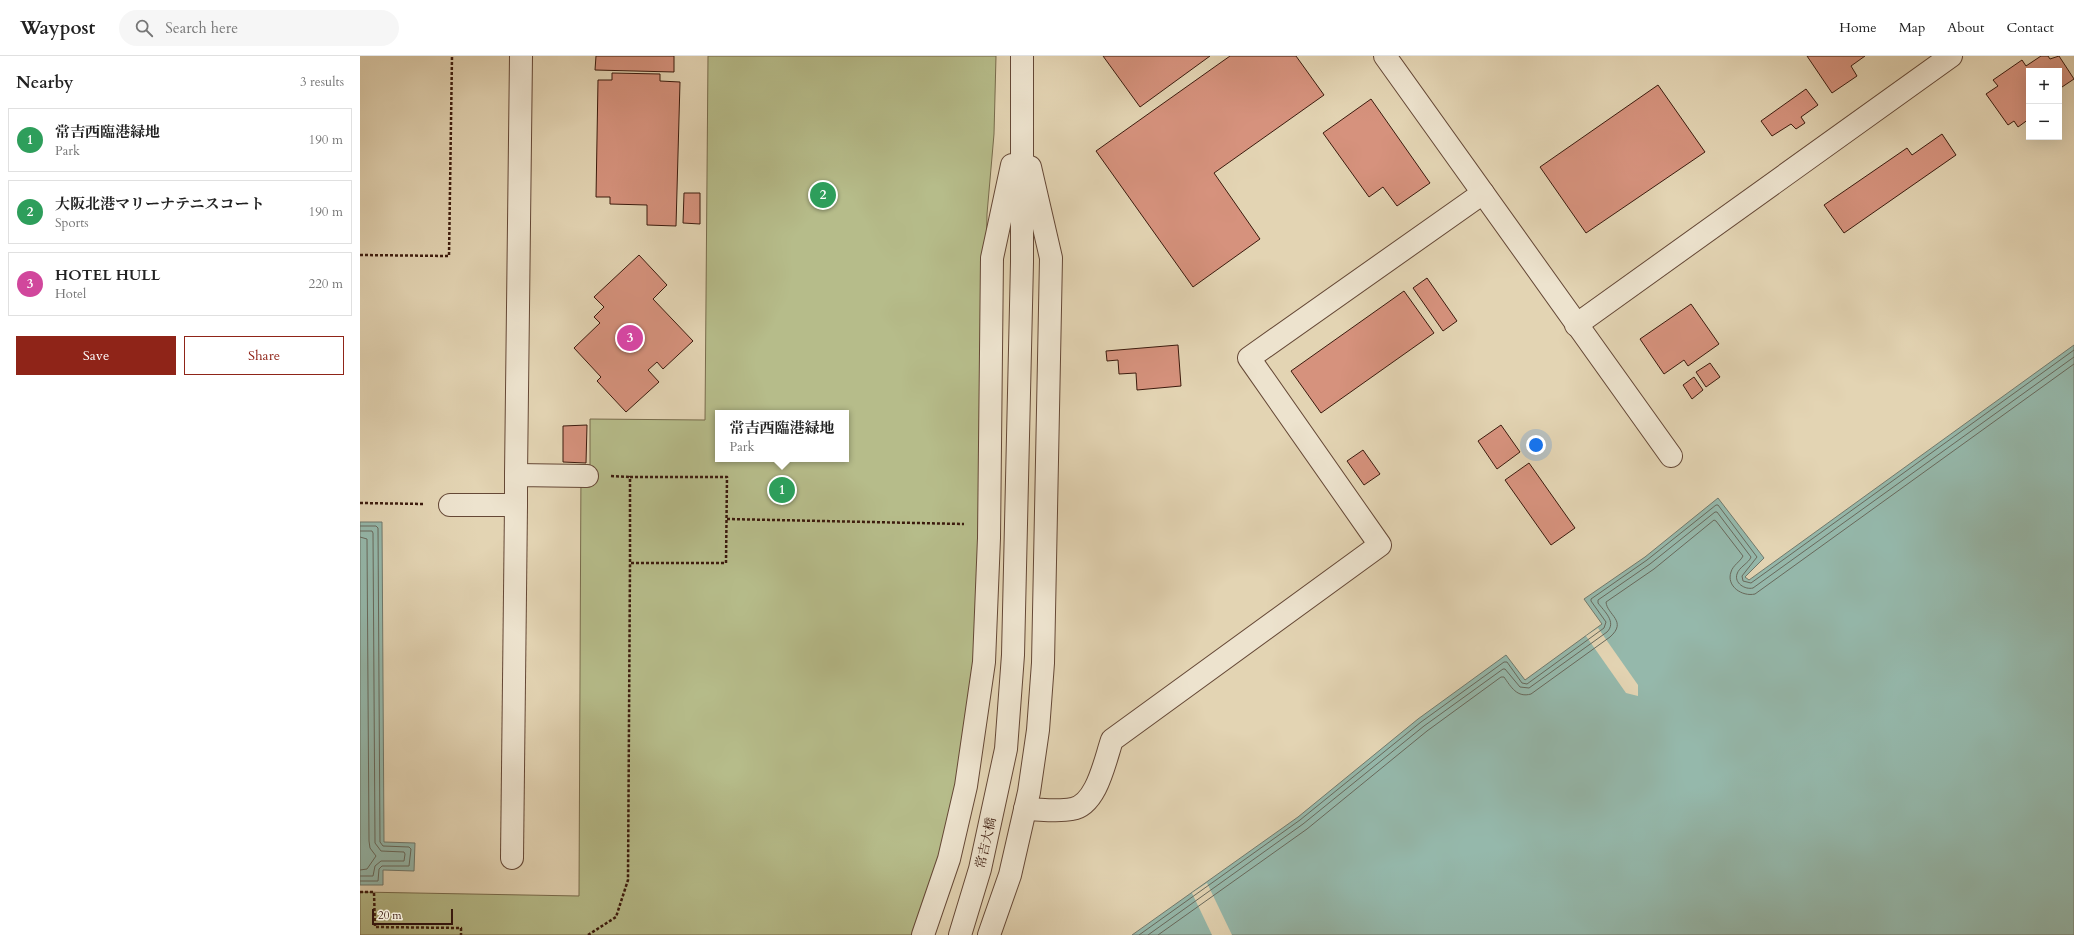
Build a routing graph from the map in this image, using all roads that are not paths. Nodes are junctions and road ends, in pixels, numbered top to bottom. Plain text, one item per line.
1 (521, 56) edge
2 (1022, 56) edge
3 (1385, 56) edge
4 (1951, 56) edge
5 (1021, 124) junction
6 (1483, 194) junction
7 (1576, 325) junction
8 (1671, 456) dead end
9 (516, 475) junction
10 (587, 476) dead end
11 (450, 505) road end
12 (516, 505) junction
13 (1025, 809) junction
14 (512, 858) dead end
15 (923, 935) edge
16 (960, 935) edge
17 (989, 935) edge

1 - 9 street
2 - 5 street
3 - 6 street
4 - 7 street
5 - 13 street
5 - 15 street
5 - 16 street, 常吉大橋
6 - 7 street
6 - 13 street
7 - 8 street
9 - 10 street
9 - 12 street
11 - 12 street
12 - 14 street
13 - 17 street

